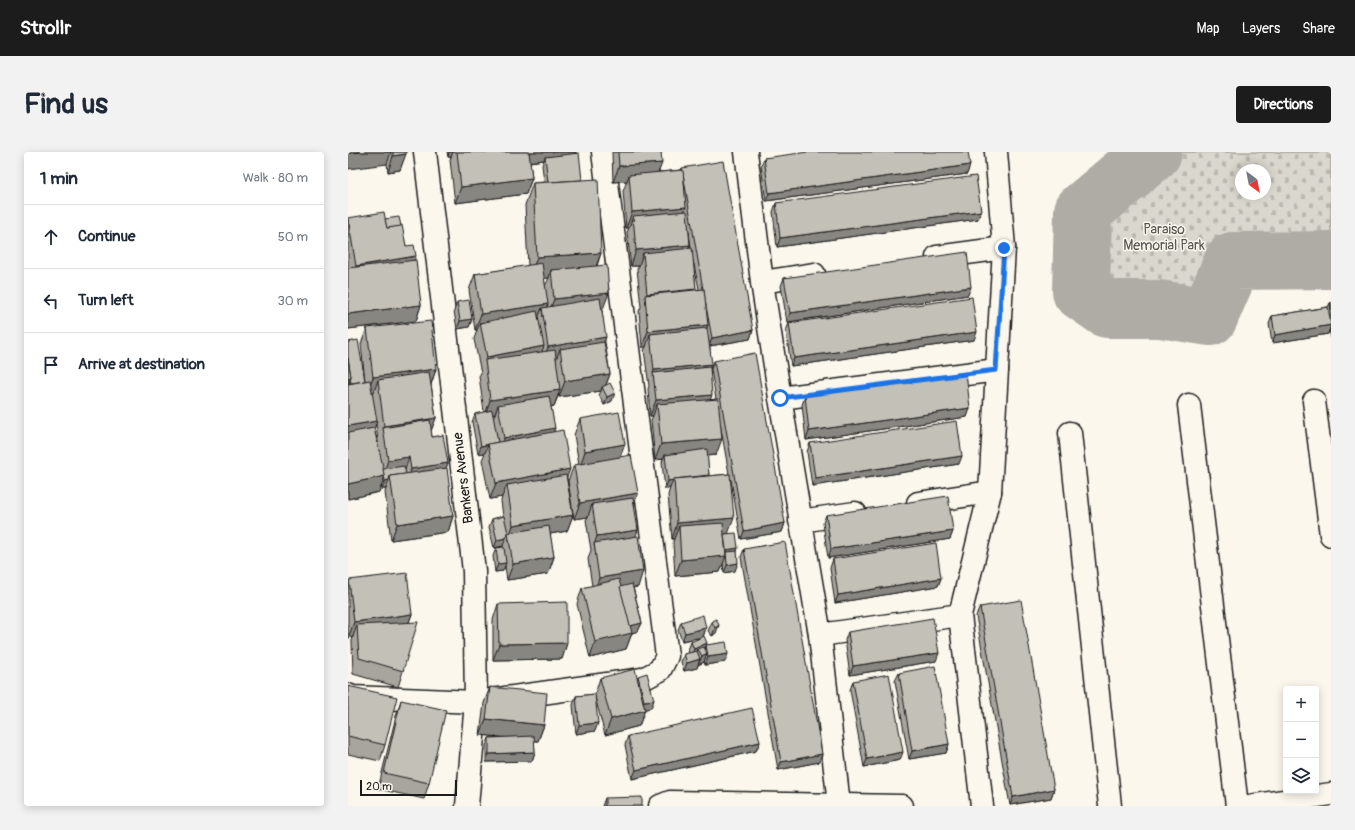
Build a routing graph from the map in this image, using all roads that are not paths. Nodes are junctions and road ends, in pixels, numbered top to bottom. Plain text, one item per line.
1 (425, 152) edge
2 (603, 152) edge
3 (996, 152) edge
4 (747, 157) edge
5 (770, 159) edge
6 (1004, 248) junction
7 (918, 260) edge
8 (832, 272) edge
9 (762, 282) junction
10 (996, 370) junction
11 (780, 398) junction
12 (1314, 401) dead end
13 (1189, 405) dead end
14 (1070, 433) dead end
15 (1326, 455) edge
16 (990, 492) junction
17 (895, 507) edge
18 (872, 510) edge
19 (800, 522) junction
20 (1331, 535) edge
21 (960, 615) junction
22 (820, 634) junction
23 (348, 695) edge
24 (476, 702) junction
25 (1331, 794) edge
26 (839, 805) junction
27 (467, 806) edge
28 (660, 806) edge
29 (902, 806) edge
30 (982, 806) edge
31 (1110, 806) edge
32 (1237, 806) edge
33 (1249, 806) edge

1 - 24 street, Bankers Avenue
2 - 24 street
3 - 6 street
4 - 5 street
4 - 9 street
6 - 7 street
6 - 10 street
8 - 9 street
9 - 11 street
10 - 11 street
10 - 16 street
11 - 19 street
12 - 15 street
13 - 32 street
14 - 31 street
15 - 20 street
16 - 17 street
16 - 21 street
18 - 19 street
19 - 22 street
21 - 22 street
21 - 30 street
22 - 26 street
23 - 24 street
24 - 27 street, Bankers Avenue
25 - 33 street
26 - 28 street
26 - 29 street

